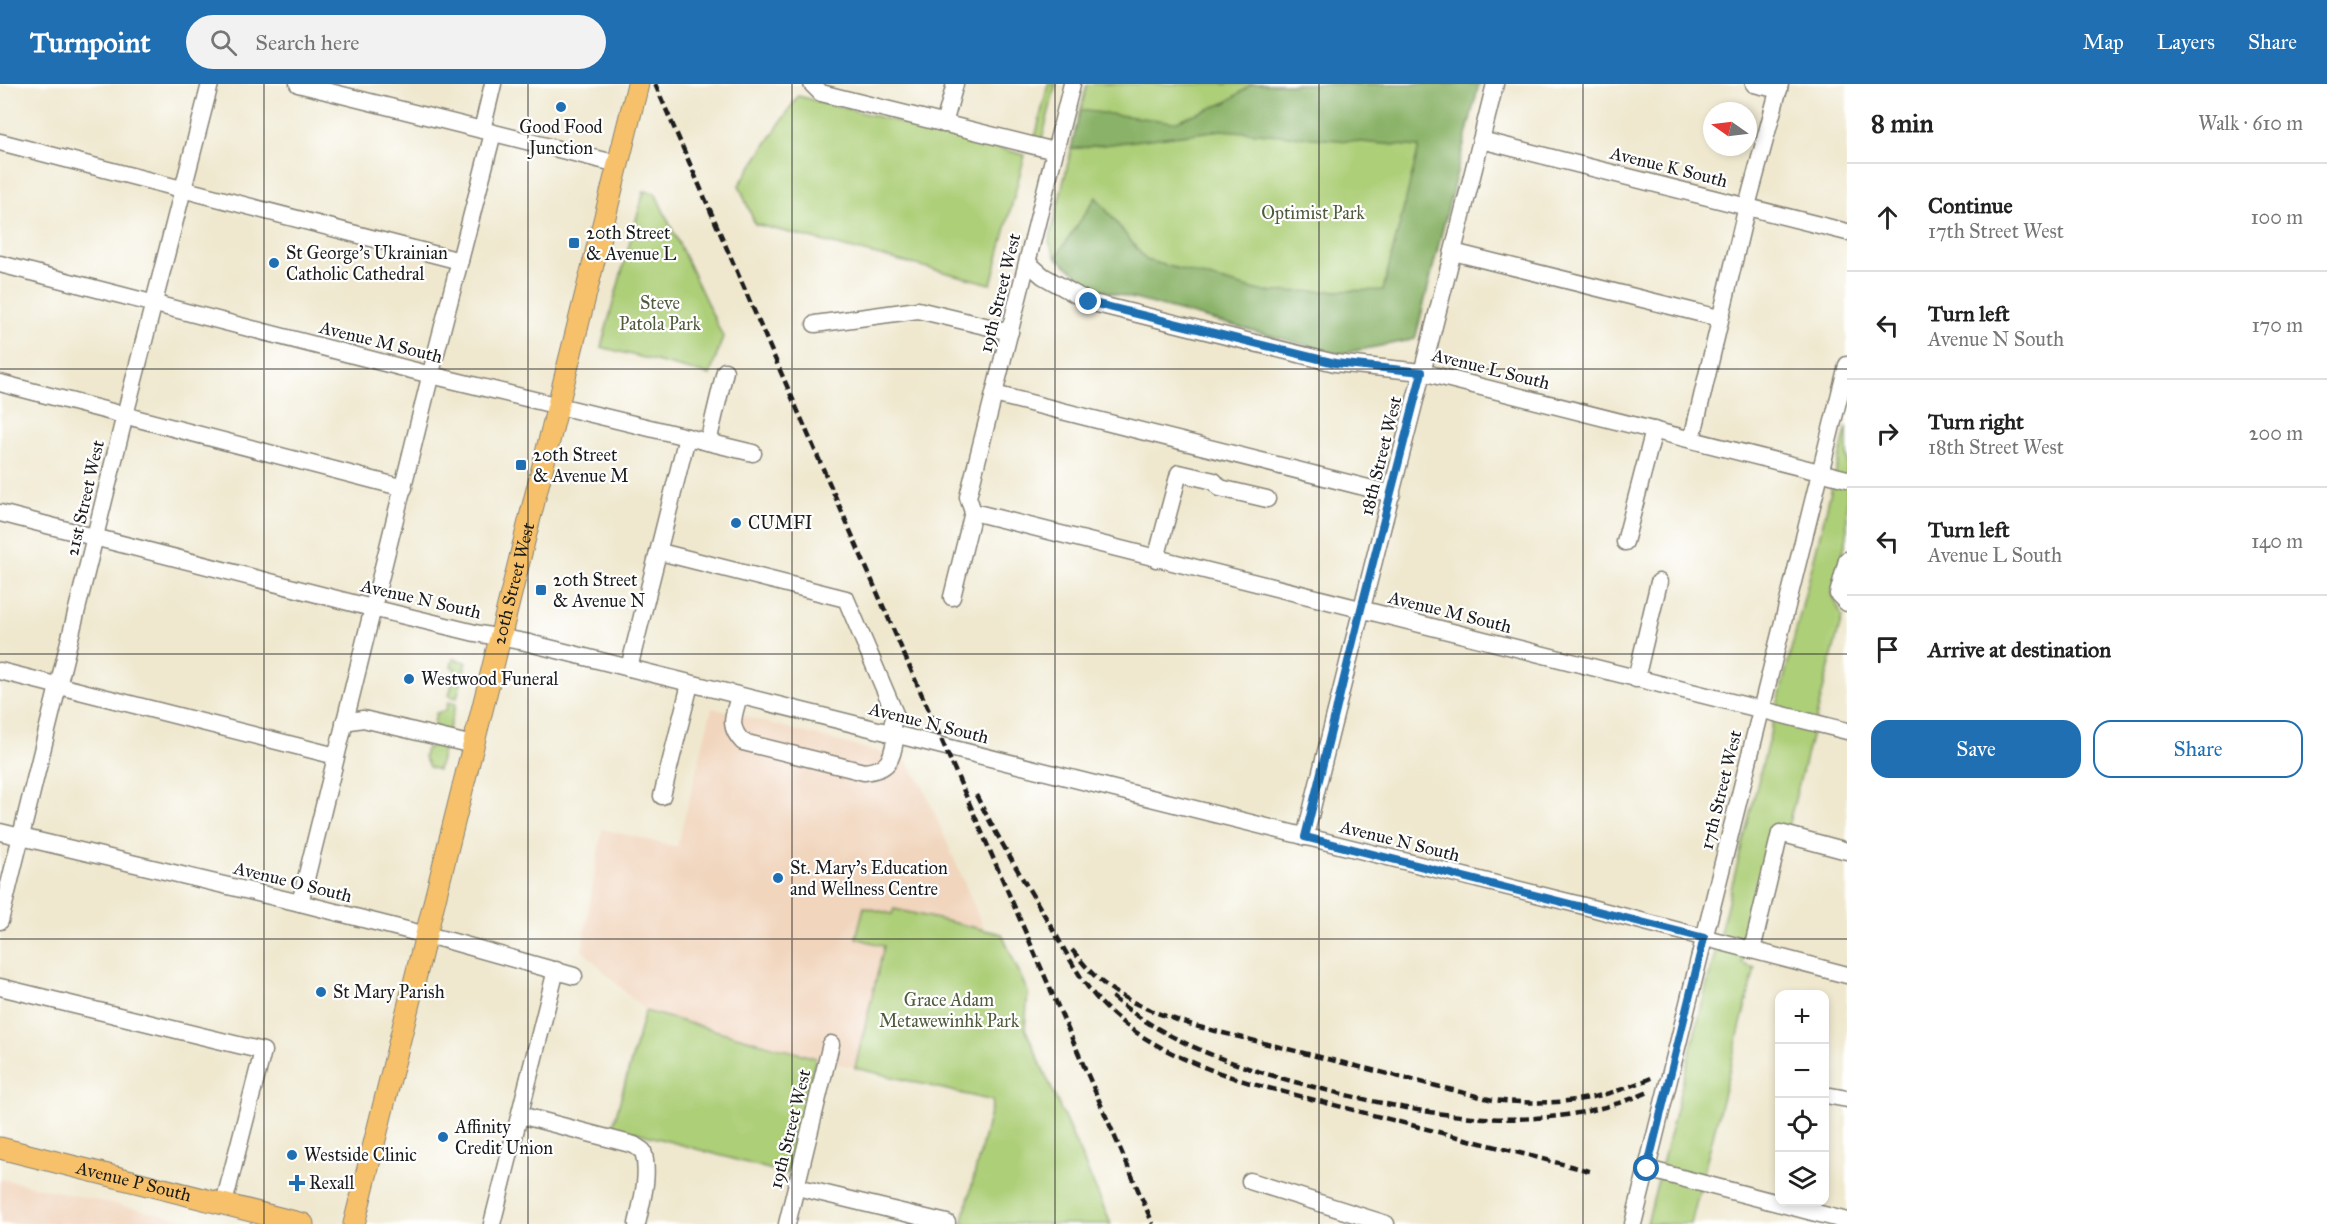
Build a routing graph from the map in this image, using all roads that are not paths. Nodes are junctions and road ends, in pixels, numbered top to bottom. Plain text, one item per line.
1 (210, 84) edge
2 (298, 84) edge
3 (493, 84) edge
4 (638, 84) edge
5 (812, 84) edge
6 (955, 84) edge
7 (1072, 84) edge
8 (1495, 84) edge
9 (1754, 84) edge
10 (1780, 87) edge
11 (944, 123) junction
12 (488, 132) junction
13 (1481, 140) junction
14 (0, 142) edge
15 (1055, 151) junction
16 (618, 164) junction
17 (184, 188) junction
18 (1746, 207) junction
19 (1847, 232) edge
20 (1452, 252) junction
21 (460, 261) junction
22 (1028, 263) junction
23 (0, 264) edge
24 (154, 304) junction
25 (1719, 318) junction
26 (815, 324) dead end
27 (1010, 332) junction
28 (1847, 365) edge
29 (725, 371) dead end
30 (1422, 372) junction
31 (430, 375) junction
32 (0, 383) edge
33 (994, 394) junction
34 (558, 406) junction
35 (125, 415) junction
36 (1654, 429) junction
37 (687, 437) junction
38 (1692, 439) junction
39 (708, 442) junction
40 (753, 453) dead end
41 (1821, 472) junction
42 (1847, 479) edge
43 (404, 488) junction
44 (1392, 494) junction
45 (1267, 500) dead end
46 (973, 512) junction
47 (0, 513) edge
48 (96, 537) junction
49 (1624, 542) dead end
50 (660, 552) junction
51 (1156, 559) junction
52 (1847, 560) edge
53 (1659, 582) dead end
54 (952, 597) dead end
55 (1847, 603) edge
56 (372, 608) junction
57 (1361, 609) junction
58 (500, 637) junction
59 (629, 668) junction
60 (0, 671) edge
61 (1636, 679) junction
62 (690, 684) junction
63 (59, 685) junction
64 (739, 696) junction
65 (1761, 710) junction
66 (344, 722) junction
67 (1847, 731) edge
68 (893, 735) junction
69 (473, 745) junction
70 (336, 756) junction
71 (662, 796) dead end
72 (0, 832) edge
73 (22, 837) junction
74 (1305, 837) junction
75 (1847, 850) edge
76 (300, 903) junction
77 (0, 921) edge
78 (425, 935) junction
79 (1704, 938) junction
80 (1752, 951) junction
81 (556, 970) junction
82 (1847, 975) edge
83 (574, 976) dead end
84 (0, 987) edge
85 (831, 1044) dead end
86 (520, 1115) junction
87 (0, 1150) edge
88 (1647, 1169) junction
89 (1250, 1181) dead end
90 (796, 1187) junction
91 (224, 1203) junction
92 (1847, 1221) edge
93 (947, 1223) edge
94 (303, 1224) edge
95 (354, 1224) edge
96 (492, 1224) edge
97 (637, 1224) edge
98 (788, 1224) edge
99 (1386, 1224) edge
100 (1633, 1224) edge

1 - 17 street, 21st Street West
2 - 12 street
3 - 12 street
4 - 16 main road, 20th Street West
5 - 11 street
6 - 11 street
7 - 15 street, 19th Street West
8 - 13 street, 18th Street West
9 - 10 street
10 - 18 street
11 - 15 street
12 - 16 street
12 - 21 street
13 - 18 street, Avenue K South
13 - 20 street, 18th Street West
14 - 17 street
15 - 22 street, 19th Street West
16 - 34 main road, 20th Street West
17 - 21 street
17 - 24 street, 21st Street West
18 - 19 street, Avenue K South
18 - 25 street
20 - 25 street
20 - 30 street, 18th Street West
21 - 31 street
22 - 27 street, 19th Street West
22 - 30 street, Avenue L South
23 - 24 street, Avenue M South
24 - 31 street, Avenue M South
24 - 35 street, 21st Street West
25 - 38 street
26 - 27 street
27 - 33 street, 19th Street West
28 - 41 street, 17th Street West
29 - 39 street
30 - 36 street, Avenue L South
30 - 44 street, 18th Street West
31 - 34 street, Avenue M South
31 - 43 street
32 - 35 street
33 - 44 street
33 - 46 street, 19th Street West
34 - 37 street, Avenue M South
34 - 58 main road, 20th Street West
35 - 43 street
35 - 48 street, 21st Street West
36 - 38 street, Avenue L South
36 - 49 street
37 - 39 street, Avenue M South
37 - 50 street
38 - 41 street, Avenue L South
39 - 40 street, Avenue M South
41 - 42 street, Avenue L South
41 - 65 street, 17th Street West
43 - 56 street
44 - 57 street, 18th Street West
45 - 51 street
46 - 51 street, Avenue M South
46 - 54 street, 19th Street West
47 - 48 street, Avenue N South
48 - 56 street, Avenue N South
48 - 63 street, 21st Street West
50 - 59 street
50 - 68 street
51 - 57 street, Avenue M South
52 - 55 street
53 - 61 street
56 - 58 street, Avenue N South
56 - 66 street
57 - 61 street, Avenue M South
57 - 74 street, 18th Street West
58 - 59 street, Avenue N South
58 - 69 main road, 20th Street West
59 - 62 street, Avenue N South
60 - 63 street
61 - 65 street, Avenue M South
62 - 64 street, Avenue N South
62 - 71 street
63 - 70 street
63 - 73 street, 21st Street West
64 - 68 street, Avenue N South
64 - 68 street
65 - 67 street, Avenue M South
65 - 79 street, 17th Street West
66 - 69 street
66 - 70 street
68 - 74 street, Avenue N South
69 - 78 main road, 20th Street West
70 - 76 street
72 - 73 street, Avenue O South
73 - 76 street, Avenue O South
73 - 77 street, 21st Street West
74 - 79 street, Avenue N South
75 - 80 street
76 - 78 street, Avenue O South
78 - 81 street, Avenue O South
78 - 95 main road, 20th Street West
79 - 80 street, Avenue N South
79 - 88 street, 17th Street West
80 - 82 street, Avenue N South
81 - 83 street, Avenue O South
81 - 86 street
84 - 91 street
85 - 90 street, 19th Street West
86 - 96 street
86 - 97 street
87 - 91 main road, Avenue P South
88 - 92 street
88 - 100 street, 17th Street West
89 - 99 street
90 - 93 street
90 - 98 street, 19th Street West
91 - 94 main road, Avenue P South

